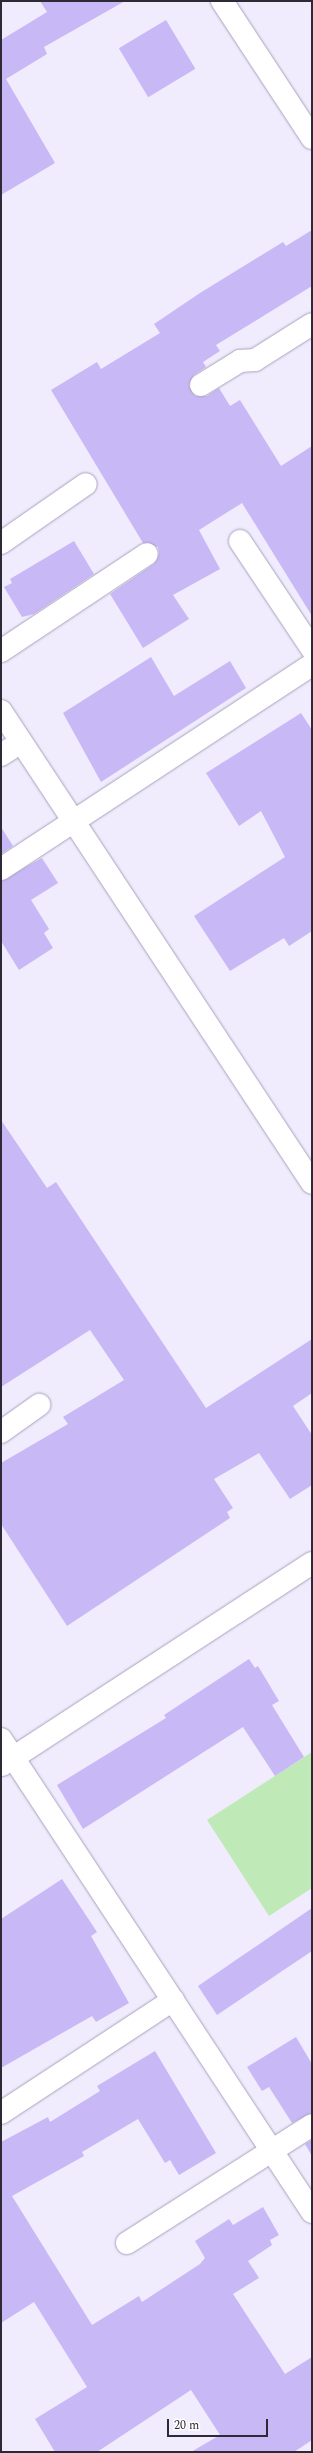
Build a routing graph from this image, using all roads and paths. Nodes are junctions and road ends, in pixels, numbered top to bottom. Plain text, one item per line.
1 (222, 1) edge
2 (312, 138) edge
3 (312, 324) edge
4 (201, 385) dead end
5 (86, 484) dead end
6 (240, 541) dead end
7 (1, 543) edge
8 (147, 554) dead end
9 (1, 650) edge
10 (312, 650) edge
11 (312, 664) edge
12 (1, 711) edge
13 (21, 742) junction
14 (1, 756) edge
15 (74, 822) junction
16 (1, 869) edge
17 (312, 1183) edge
18 (39, 1405) dead end
19 (1, 1432) edge
20 (312, 1563) edge
21 (1, 1739) edge
22 (7, 1761) edge
23 (173, 2000) junction
24 (1, 2113) edge
25 (312, 2125) edge
26 (273, 2152) junction
27 (312, 2212) edge
28 (127, 2243) dead end

1 - 2 street
3 - 4 street
5 - 7 street
6 - 10 street
8 - 9 street
11 - 15 street
12 - 13 street
13 - 14 street
13 - 15 street
15 - 16 street
15 - 17 street
18 - 19 street
20 - 22 street
21 - 22 street
22 - 23 street
23 - 24 street
23 - 26 street
25 - 26 street
26 - 27 street
26 - 28 street

